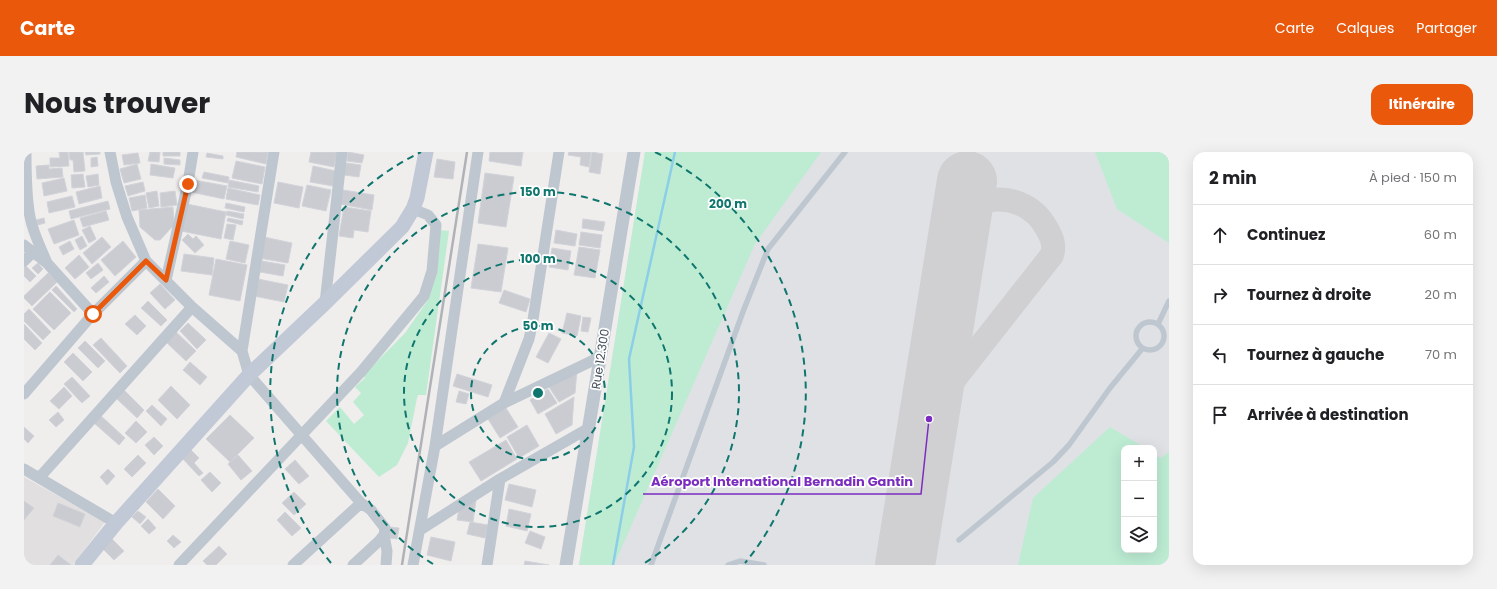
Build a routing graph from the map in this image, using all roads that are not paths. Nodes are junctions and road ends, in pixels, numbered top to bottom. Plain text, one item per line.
1 (26, 152) edge
2 (110, 152) edge
3 (193, 152) edge
4 (274, 152) edge
5 (342, 152) edge
6 (426, 152) edge
7 (478, 152) edge
8 (560, 152) edge
9 (634, 152) edge
10 (845, 152) edge
11 (413, 209) junction
12 (28, 248) edge
13 (24, 261) edge
14 (146, 261) junction
15 (47, 263) junction
16 (166, 280) junction
17 (1169, 301) edge
18 (326, 303) junction
19 (192, 307) junction
20 (93, 314) junction
21 (1158, 324) junction
22 (1142, 349) junction
23 (242, 351) junction
24 (600, 357) junction
25 (249, 375) junction
26 (24, 394) edge
27 (504, 403) junction
28 (589, 428) junction
29 (303, 435) junction
30 (435, 446) junction
31 (24, 469) edge
32 (40, 478) junction
33 (500, 479) junction
34 (361, 503) junction
35 (116, 522) junction
36 (420, 530) junction
37 (384, 535) junction
38 (960, 540) dead end
39 (82, 565) edge
40 (179, 565) edge
41 (293, 565) edge
42 (352, 565) edge
43 (386, 565) edge
44 (413, 565) edge
45 (487, 565) edge
46 (566, 565) edge
47 (651, 565) edge
48 (728, 565) edge
49 (764, 565) edge

1 - 15 street
2 - 14 street
3 - 16 street
4 - 23 street
5 - 18 street
6 - 11 main road
7 - 30 street
8 - 27 street
9 - 24 street, Rue 12.300
10 - 47 lane
11 - 18 main road
11 - 29 street
12 - 13 street
12 - 15 street
14 - 16 street
14 - 20 street
15 - 20 street
16 - 19 street
17 - 21 lane
18 - 25 main road
19 - 23 street
19 - 32 street
20 - 26 street
21 - 22 lane
21 - 22 lane
22 - 38 lane
23 - 25 street
24 - 27 street
24 - 28 street, Rue 12.300
25 - 29 street
25 - 35 main road
27 - 30 street
28 - 33 street
28 - 46 street, Rue 12.300
29 - 34 street
29 - 40 street
30 - 36 street
31 - 32 street
32 - 35 street
33 - 36 street
33 - 45 street
34 - 37 street
34 - 41 street
35 - 39 main road
36 - 44 street
37 - 42 street
37 - 43 street
48 - 49 lane

